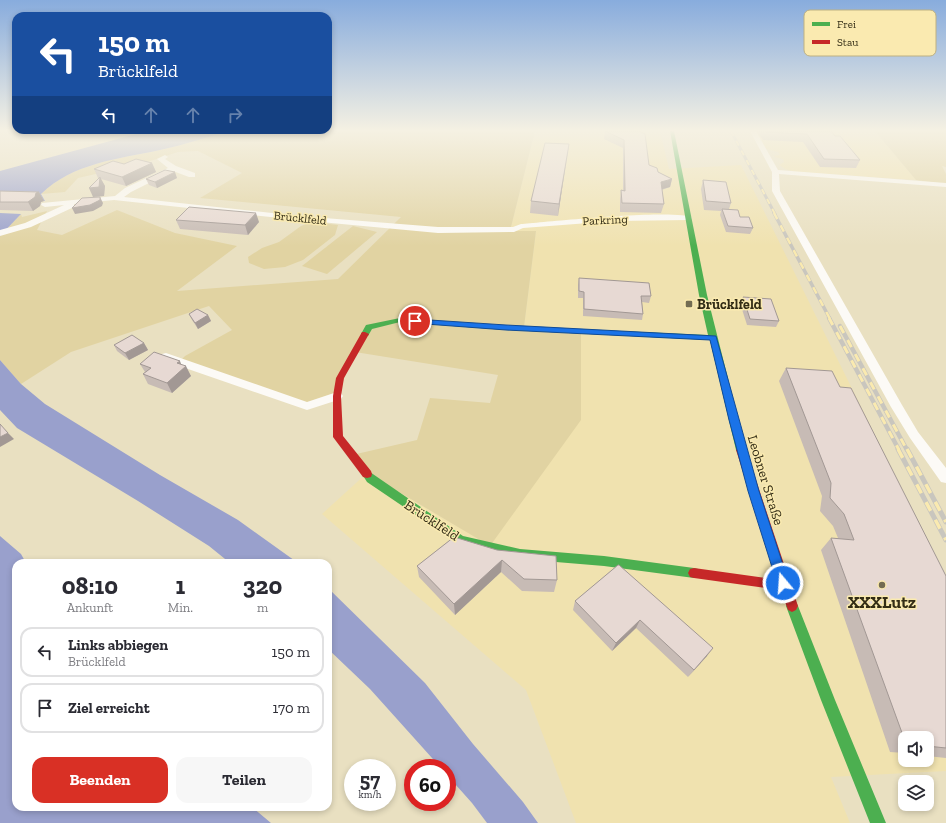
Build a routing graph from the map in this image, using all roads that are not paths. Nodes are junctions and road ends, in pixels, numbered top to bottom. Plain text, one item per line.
1 (171, 169) edge
2 (178, 169) edge
3 (679, 169) edge
4 (774, 169) edge
5 (776, 172) junction
6 (192, 175) dead end
7 (946, 185) edge
8 (117, 198) junction
9 (79, 201) junction
10 (45, 205) dead end
11 (688, 218) junction
12 (521, 226) joint
13 (0, 233) edge
14 (713, 338) junction
15 (164, 357) edge
16 (337, 396) junction
17 (946, 478) edge
18 (783, 583) junction
19 (878, 823) edge

1 - 8 street
2 - 6 street
3 - 11 main road, Leobner Straße
4 - 5 street
5 - 7 street
5 - 17 street
8 - 9 street, Brücklfeld
8 - 12 street, Brücklfeld
9 - 10 street, Brücklfeld
9 - 13 street, Brücklfeld
11 - 12 street, Parkring
11 - 14 main road, Leobner Straße
14 - 16 main road, Brücklfeld
14 - 18 main road, Leobner Straße
15 - 16 street
16 - 18 main road, Brücklfeld
18 - 19 main road, Leobner Straße

